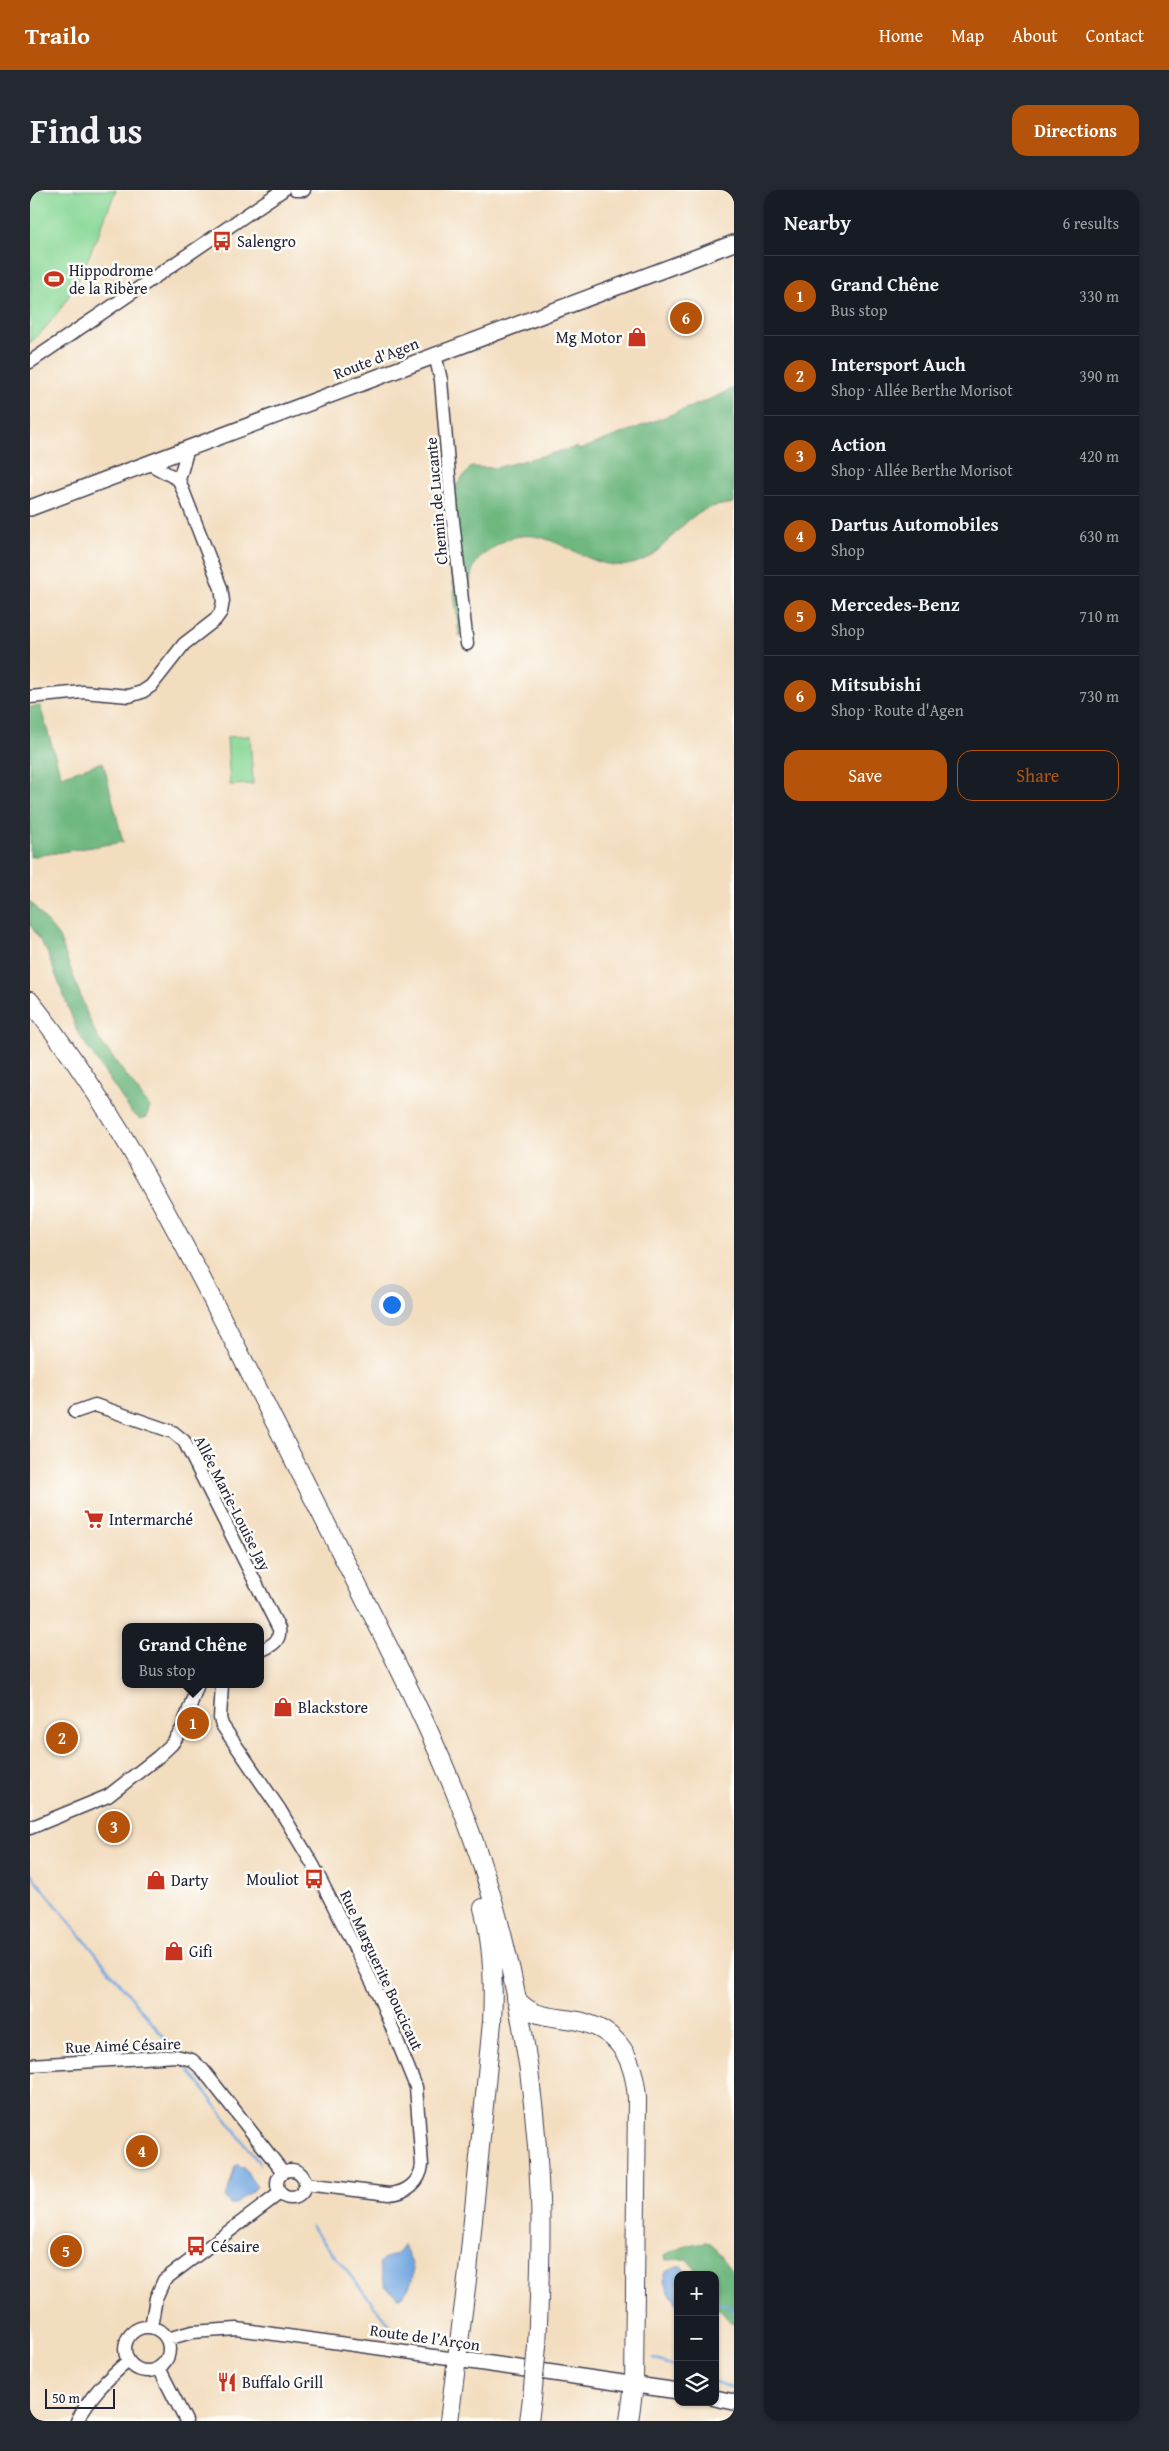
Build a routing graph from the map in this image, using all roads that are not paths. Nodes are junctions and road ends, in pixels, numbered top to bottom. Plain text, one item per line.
1 (283, 190) edge
2 (295, 190) edge
3 (304, 190) edge
4 (734, 243) edge
5 (435, 355) junction
6 (30, 362) edge
7 (188, 448) junction
8 (148, 463) junction
9 (180, 480) junction
10 (30, 508) edge
11 (467, 644) dead end
12 (30, 697) edge
13 (30, 1001) edge
14 (75, 1412) dead end
15 (264, 1649) edge
16 (197, 1688) edge
17 (222, 1688) edge
18 (451, 1783) junction
19 (30, 1828) edge
20 (516, 1998) junction
21 (30, 2065) edge
22 (284, 2172) junction
23 (305, 2184) junction
24 (280, 2193) junction
25 (151, 2327) junction
26 (167, 2339) junction
27 (456, 2360) junction
28 (128, 2361) junction
29 (159, 2368) junction
30 (634, 2385) junction
31 (674, 2390) edge
32 (719, 2399) edge
33 (734, 2402) edge
34 (78, 2421) edge
35 (186, 2421) edge
36 (449, 2421) edge
37 (529, 2421) edge
38 (628, 2421) edge

1 - 6 street
2 - 3 street
4 - 5 main road, Route d'Agen
5 - 7 main road, Route d'Agen
5 - 11 street, Chemin de Lucante
7 - 8 main road, Route d'Agen
7 - 9 street
8 - 9 street
8 - 10 main road, Route d'Agen
9 - 12 street
13 - 18 highway
14 - 15 street, Allée Marie-Louise Jay
16 - 19 street
17 - 23 street, Rue Marguerite Boucicaut
18 - 20 highway
18 - 27 highway
20 - 30 highway
20 - 37 highway, bridge
21 - 22 street, Rue Aimé Césaire
22 - 23 street
22 - 24 street
23 - 24 street
24 - 25 street
25 - 26 street
25 - 28 street
26 - 27 street, Route de l’Arçon
26 - 29 street
27 - 30 main road, Route de l’Arçon
27 - 36 highway
28 - 29 street
28 - 34 street
29 - 35 street
30 - 31 main road, Route de l’Arçon
30 - 38 highway
32 - 33 main road

